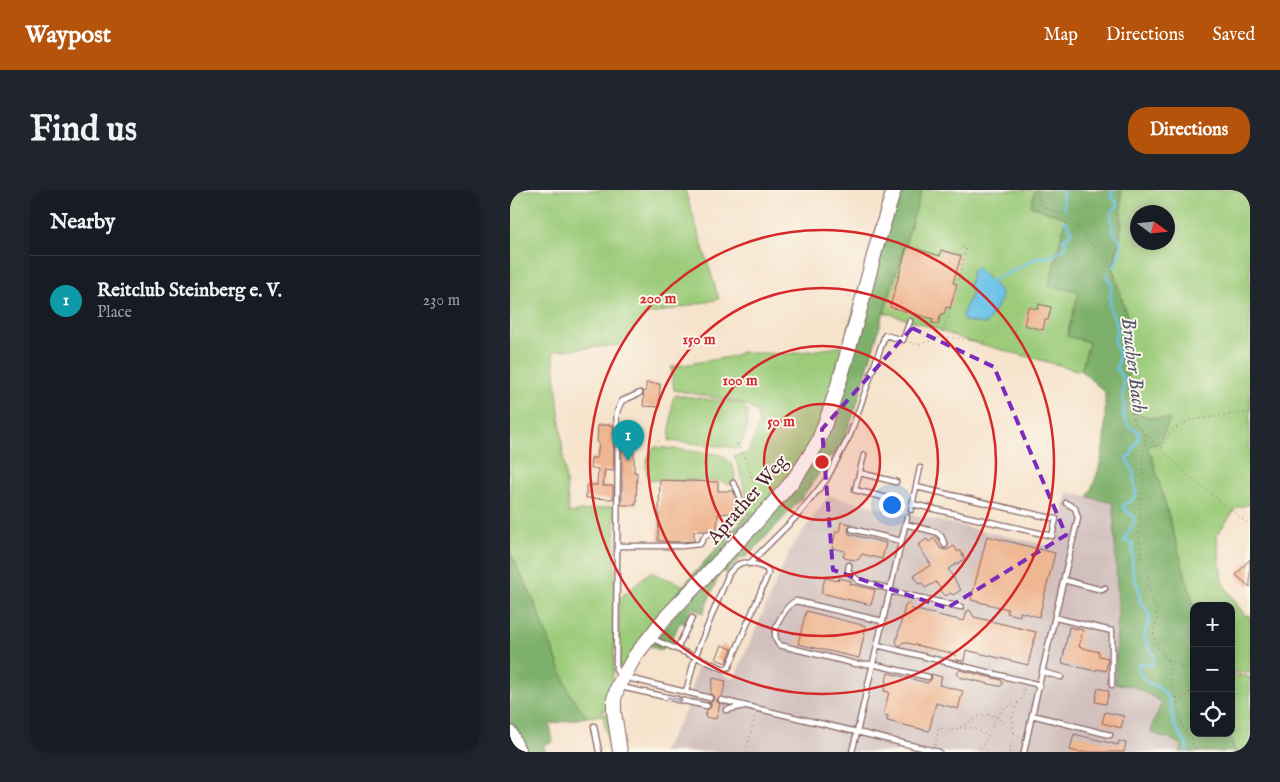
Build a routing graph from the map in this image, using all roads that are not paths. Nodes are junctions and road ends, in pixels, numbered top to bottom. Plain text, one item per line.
1 (894, 190) edge
2 (910, 321) dead end
3 (640, 393) dead end
4 (864, 455) dead end
5 (920, 468) dead end
6 (860, 473) junction
7 (896, 482) dead end
8 (733, 483) dead end
9 (916, 487) junction
10 (891, 499) dead end
11 (1066, 503) dead end
12 (912, 504) junction
13 (911, 510) dead end
14 (907, 517) dead end
15 (905, 524) junction
16 (852, 529) dead end
17 (901, 541) junction
18 (945, 545) dead end
19 (617, 546) junction
20 (749, 564) junction
21 (849, 565) dead end
22 (1064, 580) junction
23 (1105, 588) dead end
24 (890, 590) junction
25 (961, 608) dead end
26 (692, 618) dead end
27 (1056, 618) junction
28 (882, 621) junction
29 (649, 637) junction
30 (877, 645) junction
31 (677, 649) junction
32 (695, 657) junction
33 (872, 664) junction
34 (1042, 672) junction
35 (1061, 676) dead end
36 (928, 677) dead end
37 (621, 681) junction
38 (1040, 684) junction
39 (1112, 686) dead end
40 (686, 692) junction
41 (700, 696) junction
42 (710, 698) dead end
43 (721, 700) dead end
44 (699, 704) junction
45 (707, 706) dead end
46 (745, 706) junction
47 (726, 710) dead end
48 (1032, 716) junction
49 (594, 726) dead end
50 (857, 732) junction
51 (510, 733) edge
52 (1110, 735) dead end
53 (519, 752) edge
54 (599, 752) edge
55 (620, 752) edge
56 (852, 752) edge
57 (940, 752) edge
58 (1024, 752) edge

1 - 29 street, Aprather Weg
2 - 20 lane
3 - 19 lane
4 - 6 lane
5 - 9 lane
6 - 7 lane
6 - 10 lane
8 - 19 lane
9 - 12 lane
9 - 12 lane
11 - 22 lane
12 - 13 lane
14 - 15 lane
15 - 17 lane
15 - 18 lane
16 - 17 lane
17 - 24 lane
19 - 37 lane
20 - 32 lane
20 - 32 lane
21 - 24 lane
22 - 23 lane
22 - 27 lane
24 - 25 lane
24 - 28 lane
26 - 31 lane
27 - 34 lane
27 - 39 lane
28 - 30 lane
28 - 33 lane
29 - 31 lane
29 - 37 street, Aprather Weg
30 - 33 lane
30 - 38 lane
31 - 32 lane
32 - 40 lane
33 - 36 lane
33 - 50 lane
34 - 35 lane
34 - 38 lane
37 - 40 lane
37 -> 44 lane
37 - 55 street, Aprather Weg
38 - 48 lane
40 - 41 lane
41 - 42 lane
41 - 44 lane
43 - 46 lane
44 - 45 lane
46 - 47 lane
46 - 50 lane
48 - 52 lane
48 - 58 lane
49 - 54 lane
50 - 56 lane
50 - 57 lane
51 - 53 street

